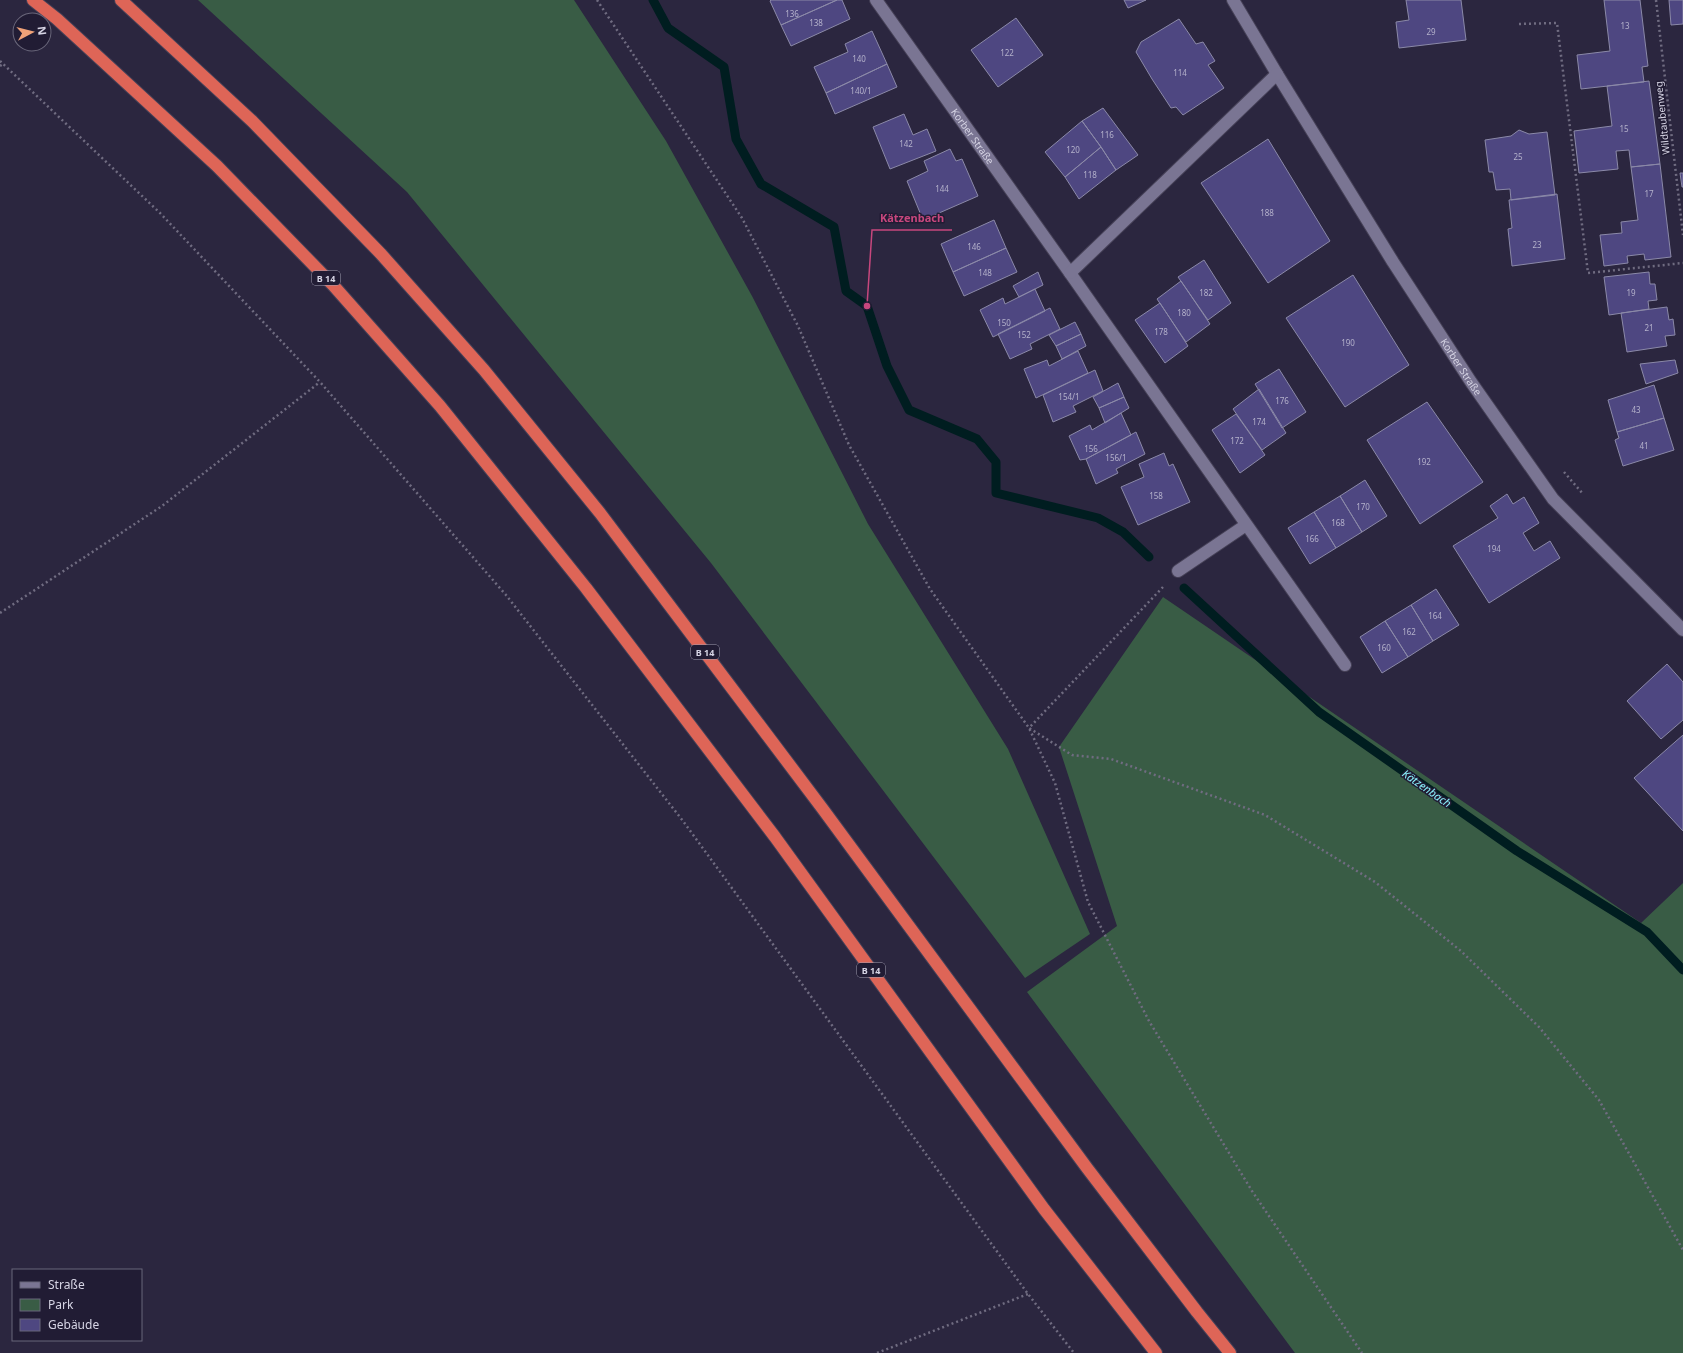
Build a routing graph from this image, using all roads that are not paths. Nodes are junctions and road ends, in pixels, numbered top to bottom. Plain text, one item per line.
1 (33, 0) edge
2 (121, 0) edge
3 (876, 0) edge
4 (1233, 0) edge
5 (1277, 74) junction
6 (1070, 273) junction
7 (1246, 525) junction
8 (1178, 571) road end
9 (1683, 630) edge
10 (1345, 665) dead end
11 (1156, 1353) edge
12 (1230, 1353) edge

1 - 11 highway, B 14
2 - 12 highway, B 14
3 - 6 street, Korber Straße
4 - 5 street, Korber Straße
5 - 6 street
5 - 9 street, Korber Straße
6 - 7 street, Korber Straße
7 - 8 street
7 - 10 street, Korber Straße

